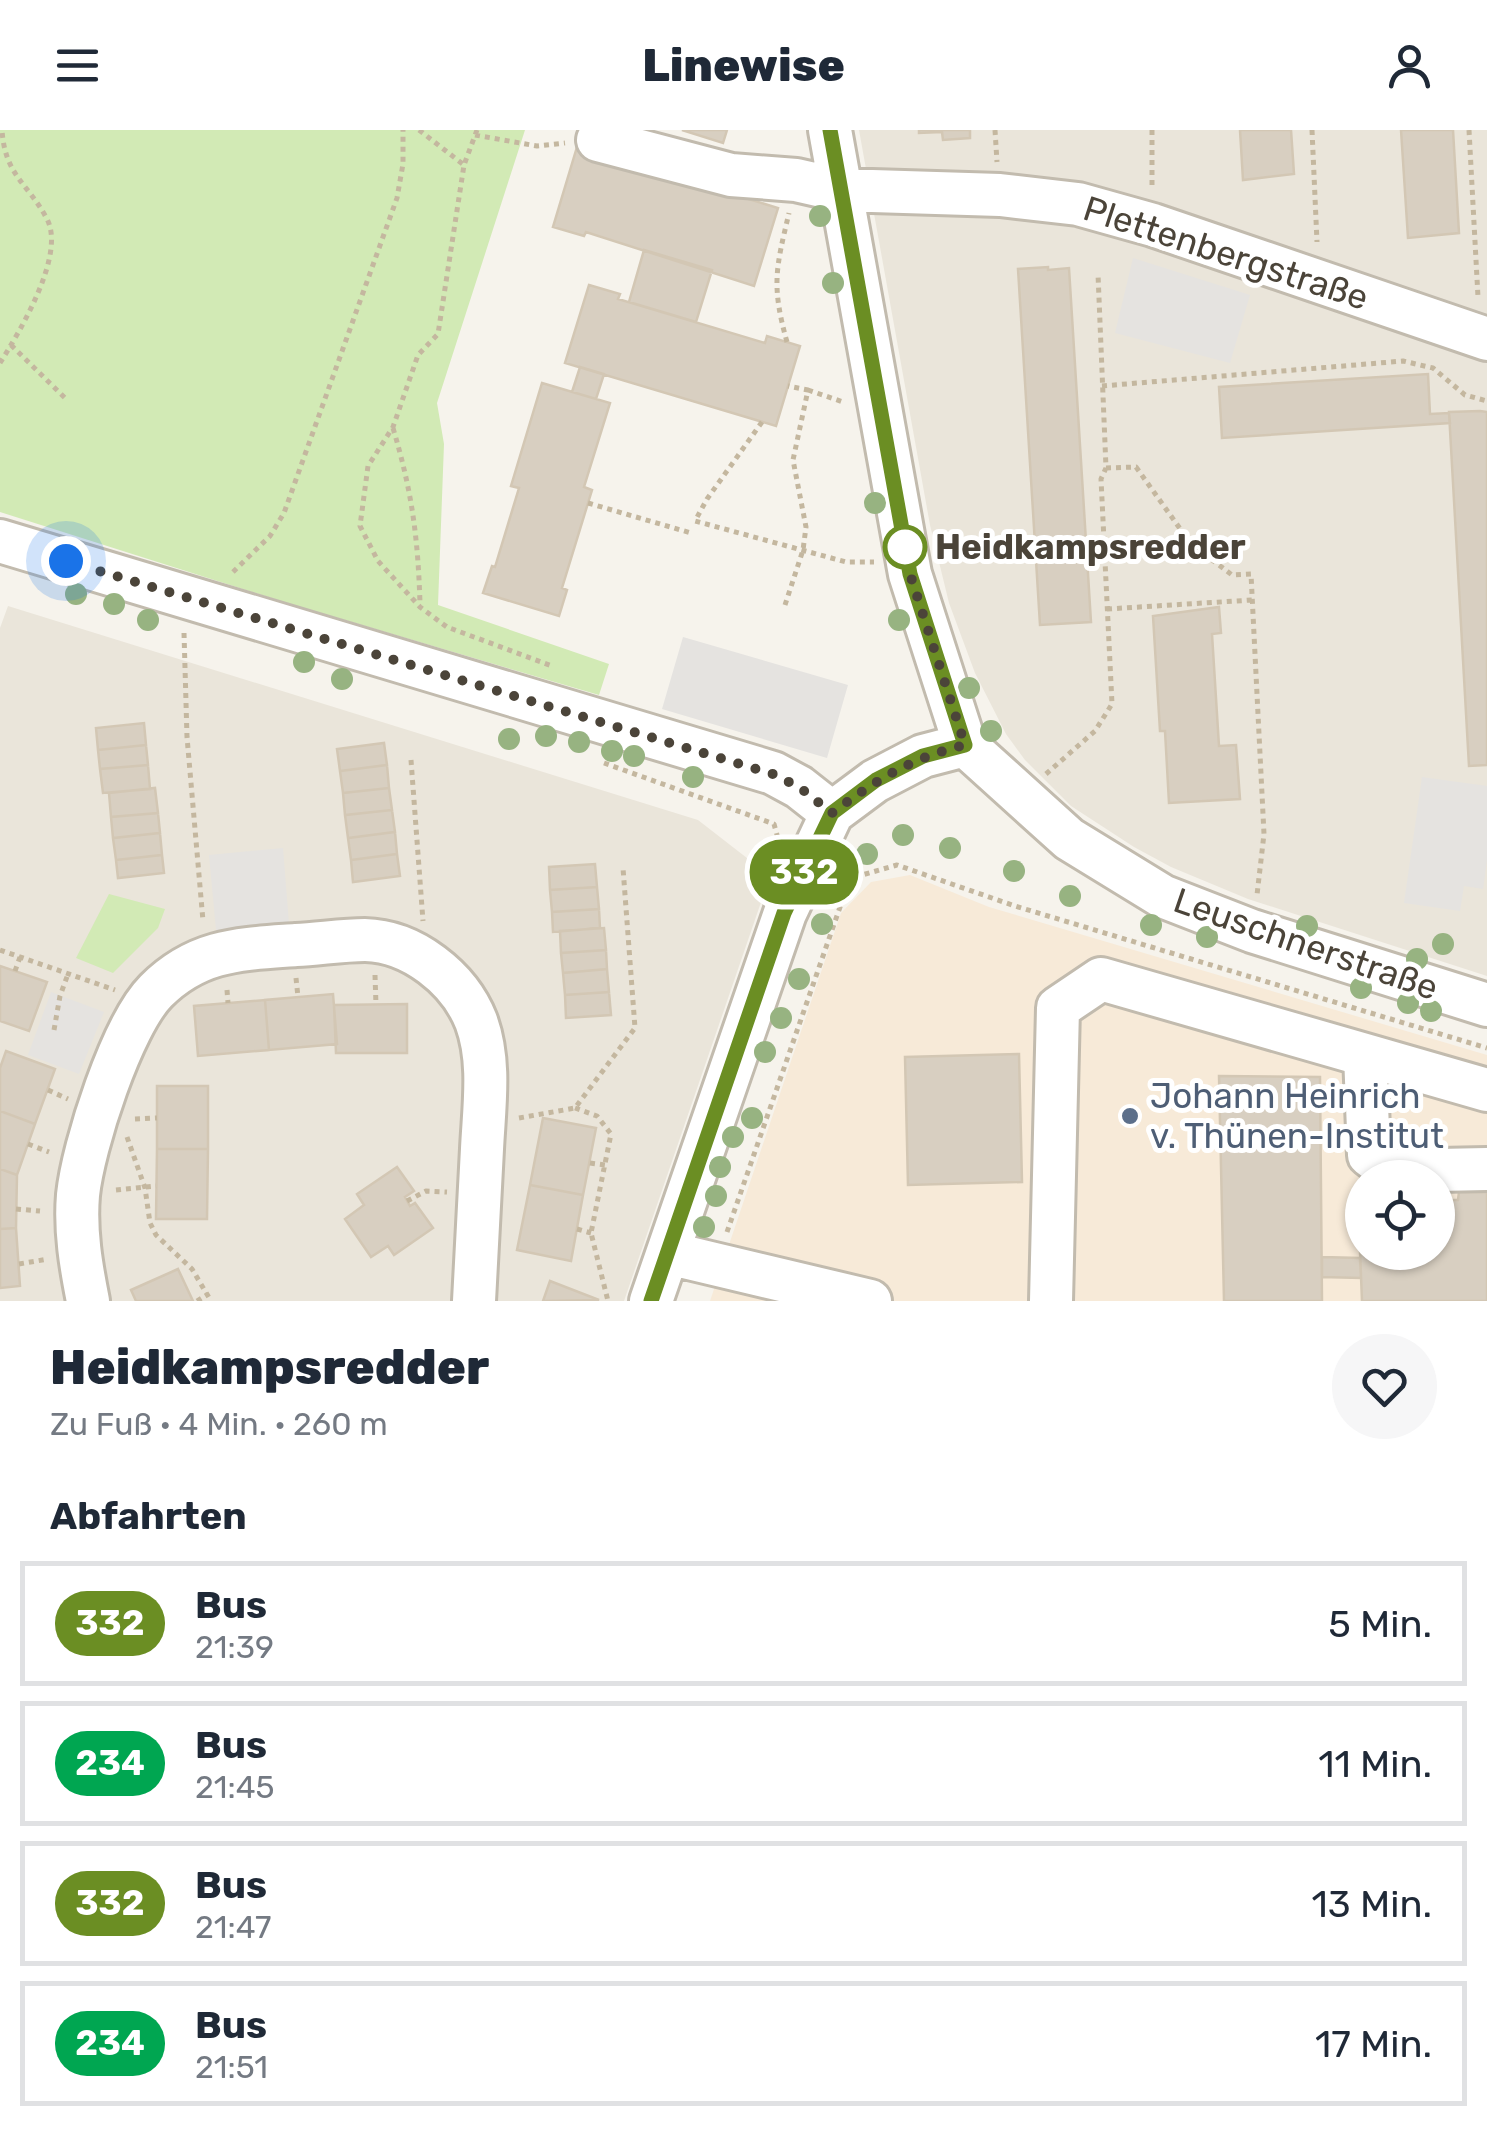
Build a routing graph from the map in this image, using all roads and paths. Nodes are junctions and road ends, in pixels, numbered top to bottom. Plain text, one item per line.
1 (2, 130) edge
2 (403, 130) edge
3 (419, 130) edge
4 (830, 130) edge
5 (1152, 130) edge
6 (1312, 130) edge
7 (1469, 130) edge
8 (476, 132) edge
9 (598, 140) joint
10 (464, 165) junction
11 (796, 180) junction
12 (840, 190) junction
13 (1153, 225) junction
14 (1098, 274) dead end
15 (1319, 281) junction
16 (1484, 338) edge
17 (787, 342) dead end
18 (11, 345) junction
19 (0, 362) edge
20 (788, 386) dead end
21 (1102, 386) junction
22 (808, 390) junction
23 (66, 400) dead end
24 (1487, 401) edge
25 (840, 402) dead end
26 (762, 422) dead end
27 (393, 427) junction
28 (1106, 468) junction
29 (588, 503) dead end
30 (691, 533) dead end
31 (0, 540) edge
32 (802, 550) junction
33 (880, 576) dead end
34 (1252, 600) junction
35 (785, 606) dead end
36 (420, 607) junction
37 (1108, 610) junction
38 (194, 626) junction
39 (558, 668) dead end
40 (965, 745) junction
41 (411, 760) dead end
42 (602, 762) dead end
43 (1021, 795) junction
44 (832, 813) junction
45 (623, 868) dead end
46 (806, 868) junction
47 (848, 886) junction
48 (1252, 931) junction
49 (0, 950) edge
50 (207, 956) junction
51 (418, 956) junction
52 (20, 957) junction
53 (15, 971) dead end
54 (68, 974) junction
55 (1487, 1004) edge
56 (142, 1008) junction
57 (54, 1030) dead end
58 (1487, 1048) edge
59 (1365, 1055) junction
60 (48, 1090) dead end
61 (1487, 1090) edge
62 (575, 1108) junction
63 (111, 1116) junction
64 (484, 1117) junction
65 (157, 1118) dead end
66 (590, 1163) dead end
67 (606, 1165) junction
68 (1487, 1169) edge
69 (577, 1229) dead end
70 (591, 1233) junction
71 (668, 1253) junction
72 (716, 1265) junction
73 (210, 1298) edge
74 (88, 1301) edge
75 (197, 1301) edge
76 (474, 1301) edge
77 (608, 1301) edge
78 (651, 1301) edge
79 (870, 1301) edge
80 (1051, 1301) edge

1 - 18 path
2 - 38 path
3 - 10 path
4 - 12 street
5 - 13 path
6 - 15 path
7 - 16 path
8 - 9 path
8 - 10 path
9 - 11 street, Plettenbergstraße
10 - 27 path
11 - 12 street, Plettenbergstraße
11 - 17 path
12 - 13 street, Plettenbergstraße
12 - 40 street
13 - 15 street, Plettenbergstraße
14 - 21 path
15 - 16 street, Plettenbergstraße
18 - 19 path
18 - 23 path
20 - 22 path
21 - 24 path
21 - 28 path
22 - 25 path
22 - 32 path
26 - 32 path
27 - 36 path
27 - 36 path
28 - 34 path
28 - 37 path
29 - 30 path
31 - 38 street
32 - 33 path
32 - 35 path
34 - 37 path
34 - 48 path
36 - 39 path
37 - 43 path
38 - 44 street
38 - 50 path
40 - 43 street, Leuschnerstraße
40 - 44 street
41 - 51 path
42 - 46 path
43 - 48 street, Leuschnerstraße
44 - 46 street
45 - 62 path
46 - 47 path
46 - 71 street
47 - 58 path
47 - 72 path
48 - 55 street, Leuschnerstraße
49 - 52 path
50 - 51 street
50 - 56 street
51 - 64 street
52 - 53 path
52 - 54 path
54 - 56 path
54 - 57 path
56 - 63 street
59 - 61 street
59 - 68 street
59 - 80 street
60 - 63 path
62 - 64 path
62 - 67 path
63 - 65 path
63 - 73 path
63 - 74 street
64 - 76 street
66 - 67 path
67 - 70 path
69 - 70 path
70 - 77 path
71 - 72 street
71 - 78 street
72 - 79 street
73 - 75 path

